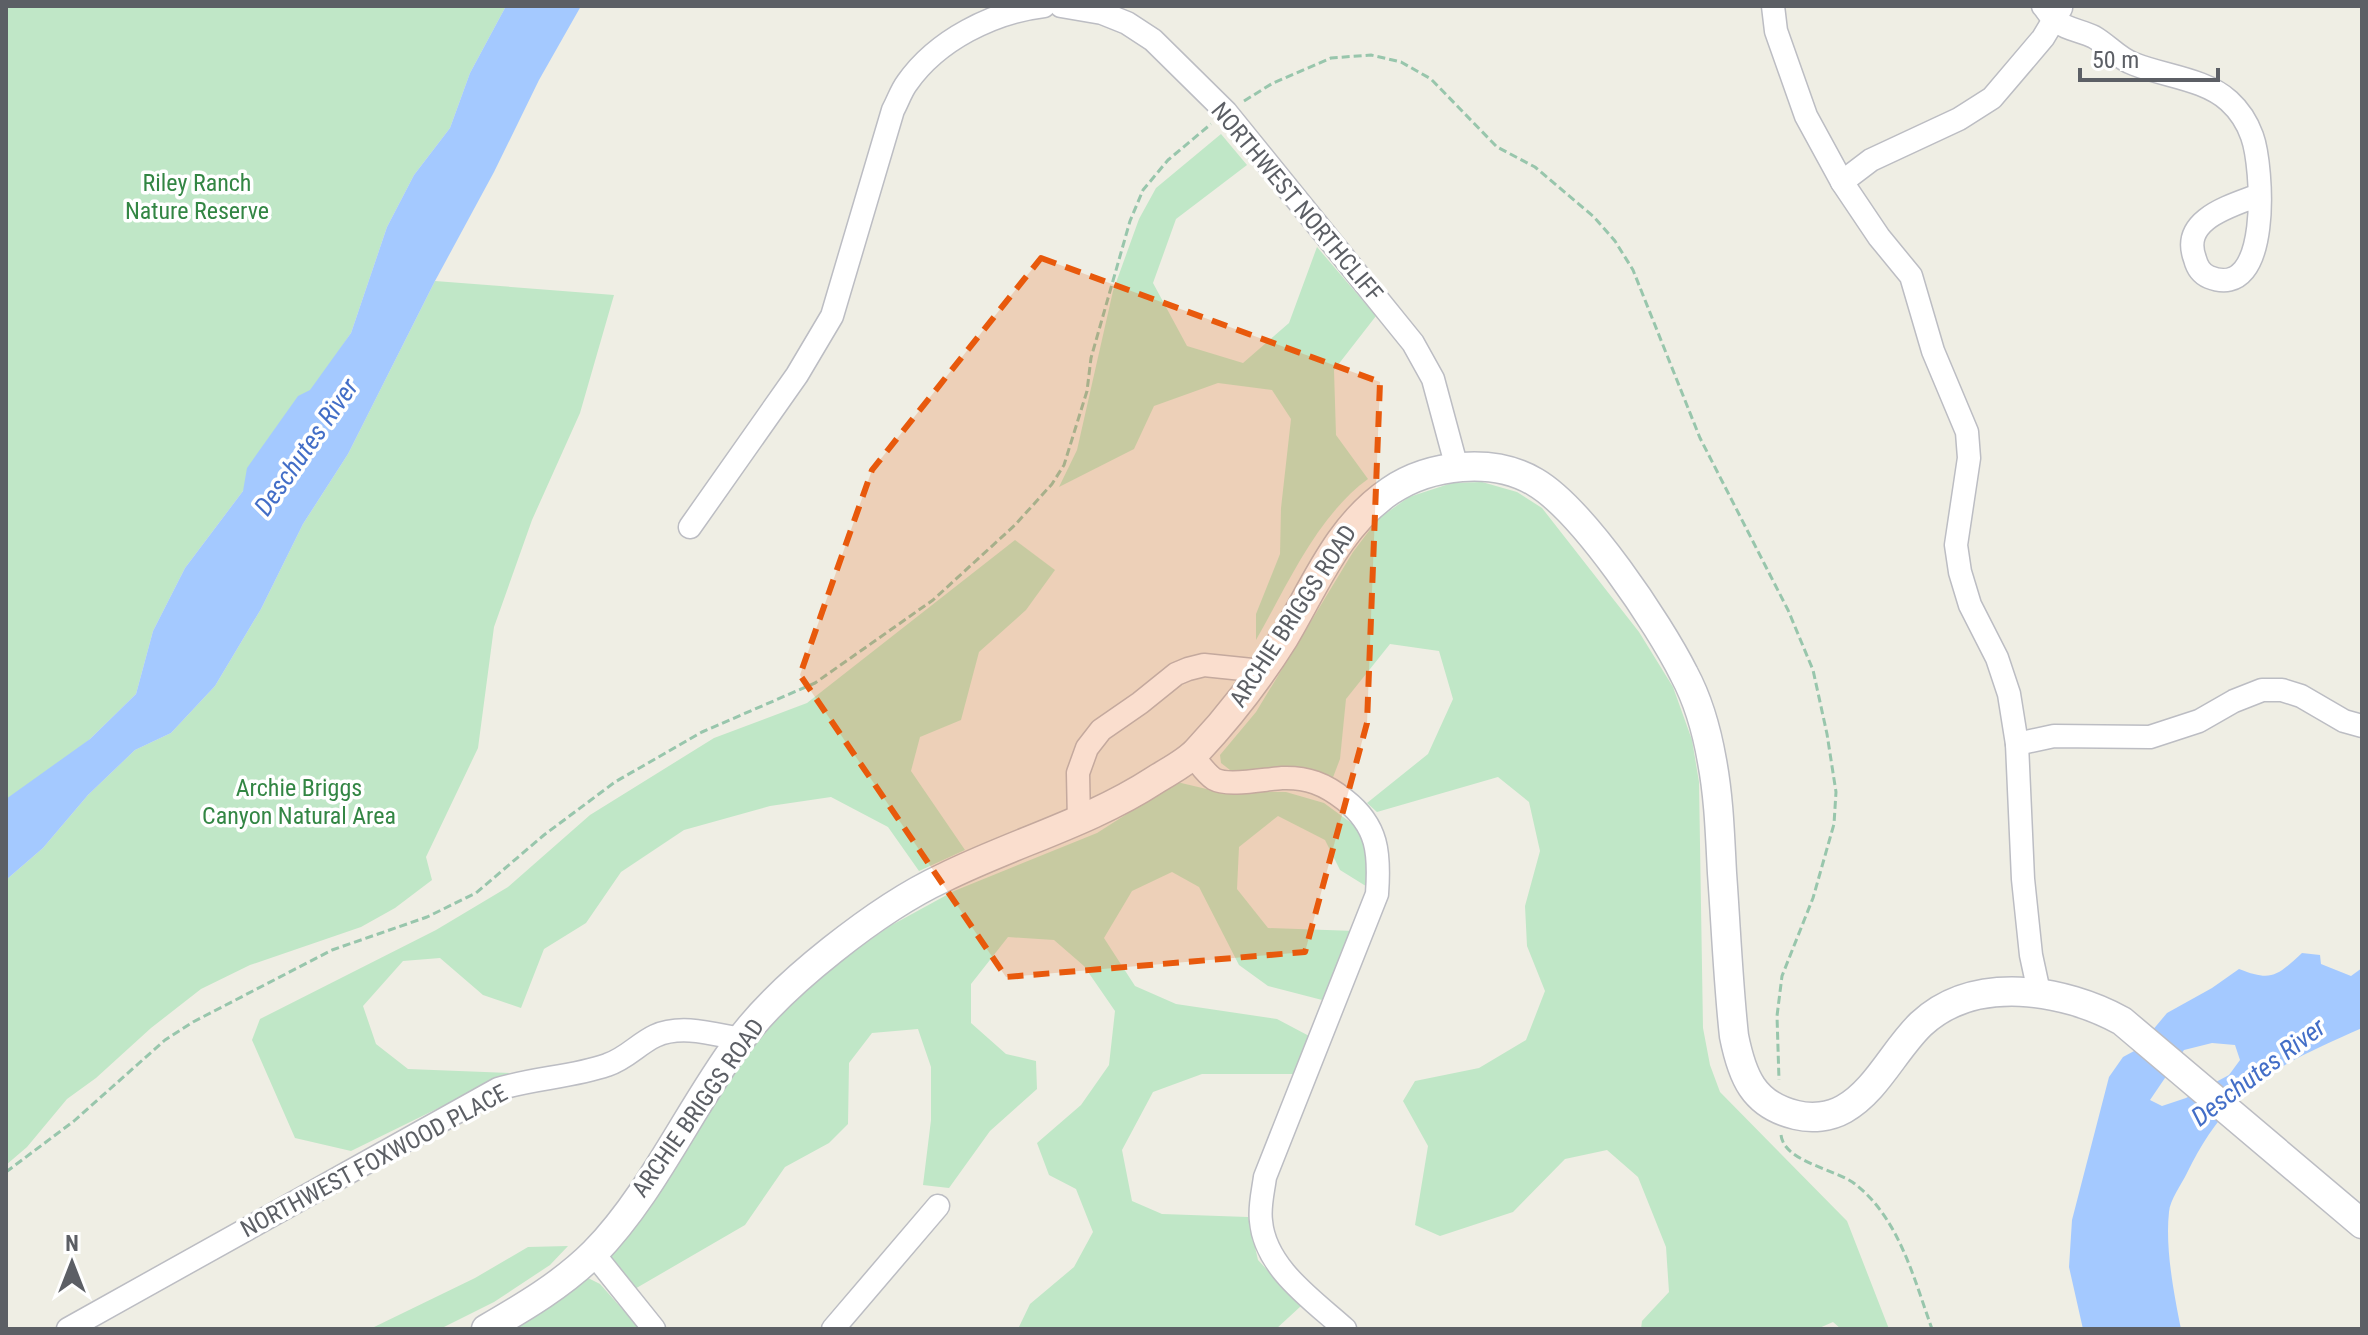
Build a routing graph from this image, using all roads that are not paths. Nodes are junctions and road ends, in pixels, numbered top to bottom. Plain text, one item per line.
1 (1044, 6) edge
2 (1061, 6) edge
3 (1773, 6) edge
4 (2053, 11) edge
5 (1842, 182) junction
6 (2259, 195) dead end
7 (1457, 468) junction
8 (690, 527) dead end
9 (1262, 671) junction
10 (2362, 726) edge
11 (2017, 744) junction
12 (1193, 756) junction
13 (1079, 822) junction
14 (2039, 992) junction
15 (740, 1039) junction
16 (938, 1206) dead end
17 (2362, 1224) edge
18 (593, 1253) junction
19 (68, 1329) edge
20 (486, 1329) edge
21 (654, 1329) edge
22 (833, 1329) edge
23 (1345, 1329) edge

1 - 8 street
2 - 7 street, NORTHWEST NORTHCLIFF
3 - 5 street
4 - 5 street
4 - 6 street
5 - 11 street
7 - 9 street, ARCHIE BRIGGS ROAD
7 - 14 street, ARCHIE BRIGGS ROAD
9 - 12 street, ARCHIE BRIGGS ROAD
9 - 13 street
10 - 11 street
11 - 14 street
12 - 13 street, ARCHIE BRIGGS ROAD
12 - 23 street
13 - 15 street, ARCHIE BRIGGS ROAD
14 - 17 street, ARCHIE BRIGGS ROAD
15 - 18 street, ARCHIE BRIGGS ROAD
15 - 19 street, NORTHWEST FOXWOOD PLACE
16 - 22 street
18 - 20 street, ARCHIE BRIGGS ROAD
18 - 21 street

